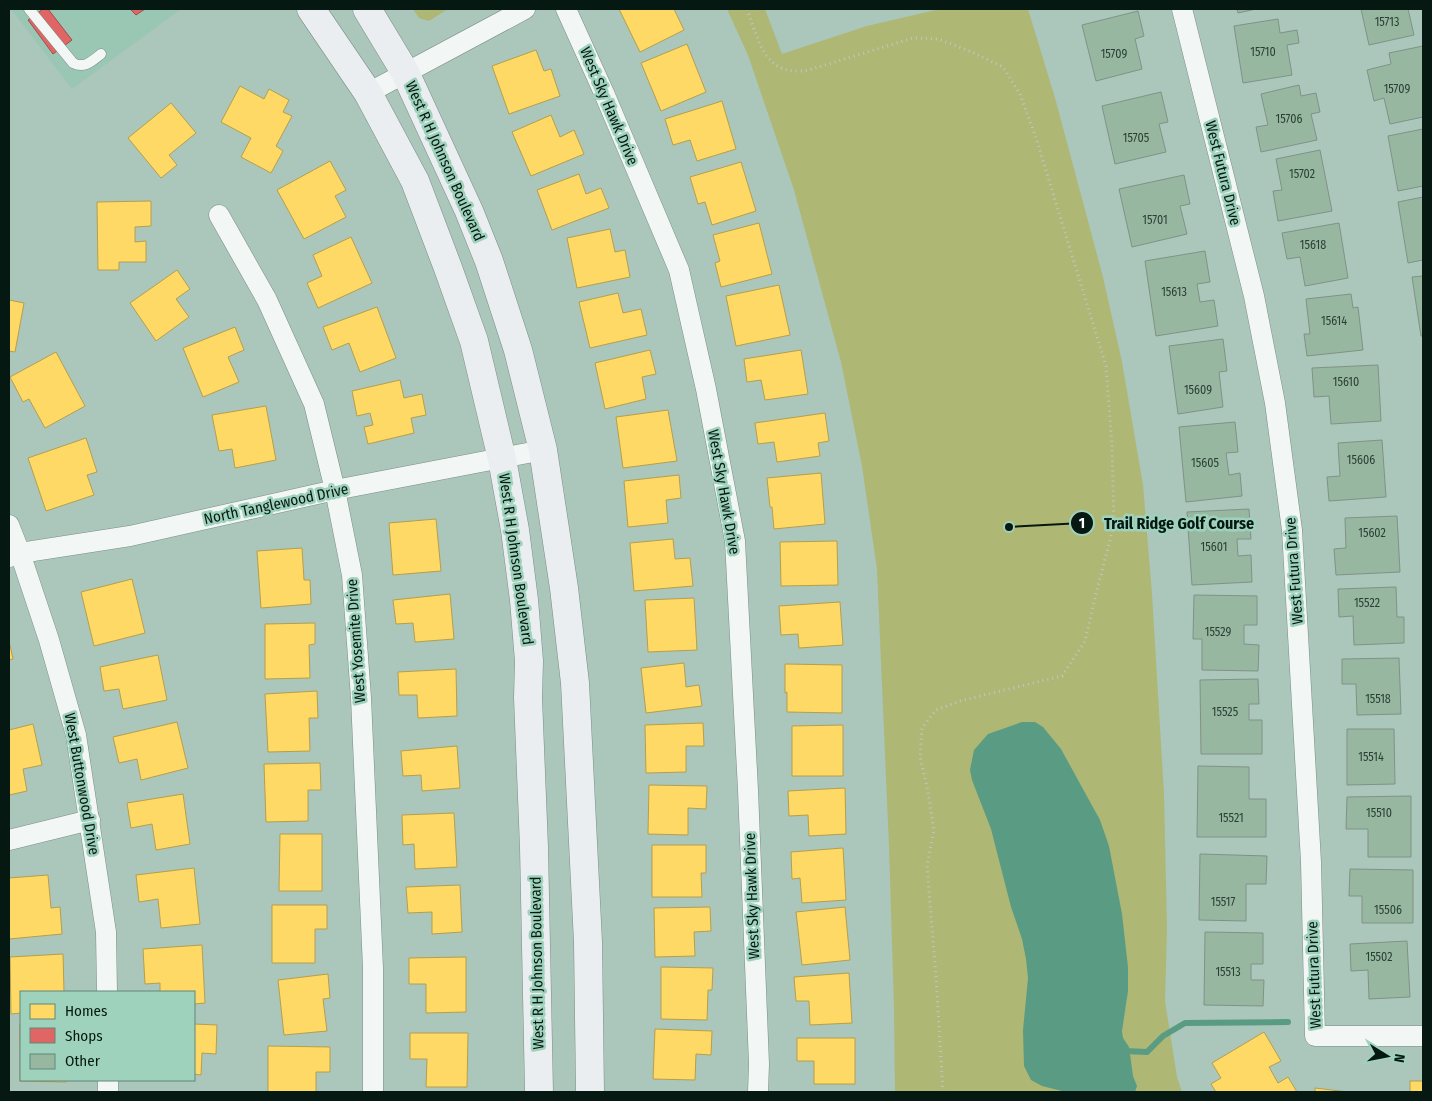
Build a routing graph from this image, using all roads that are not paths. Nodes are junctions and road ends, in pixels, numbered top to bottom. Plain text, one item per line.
1 (29, 9) edge
2 (311, 9) edge
3 (366, 9) edge
4 (525, 9) edge
5 (566, 9) edge
6 (1182, 9) edge
7 (101, 54) dead end
8 (405, 72) junction
9 (368, 93) junction
10 (219, 215) dead end
11 (543, 450) junction
12 (502, 459) junction
13 (335, 490) junction
14 (9, 525) edge
15 (15, 555) edge
16 (90, 820) junction
17 (9, 840) edge
18 (107, 991) edge
19 (1423, 1036) edge
20 (373, 1092) edge
21 (539, 1092) edge
22 (590, 1092) edge
23 (758, 1092) edge

1 - 7 lane
2 - 9 main road, West R H Johnson Boulevard
3 - 8 main road, West R H Johnson Boulevard
4 - 8 street
5 - 23 street, West Sky Hawk Drive
6 - 19 street, West Futura Drive
8 - 9 street
8 - 11 main road, West R H Johnson Boulevard
9 - 12 main road, West R H Johnson Boulevard
10 - 13 street, West Yosemite Drive
11 - 12 street, North Tanglewood Drive
11 - 22 main road, West R H Johnson Boulevard
12 - 13 street, North Tanglewood Drive
12 - 21 main road, West R H Johnson Boulevard
13 - 15 street, North Tanglewood Drive
13 - 20 street, West Yosemite Drive
14 - 15 street, West Buttonwood Drive
15 - 16 street, West Buttonwood Drive
16 - 17 street
16 - 18 street, West Buttonwood Drive

